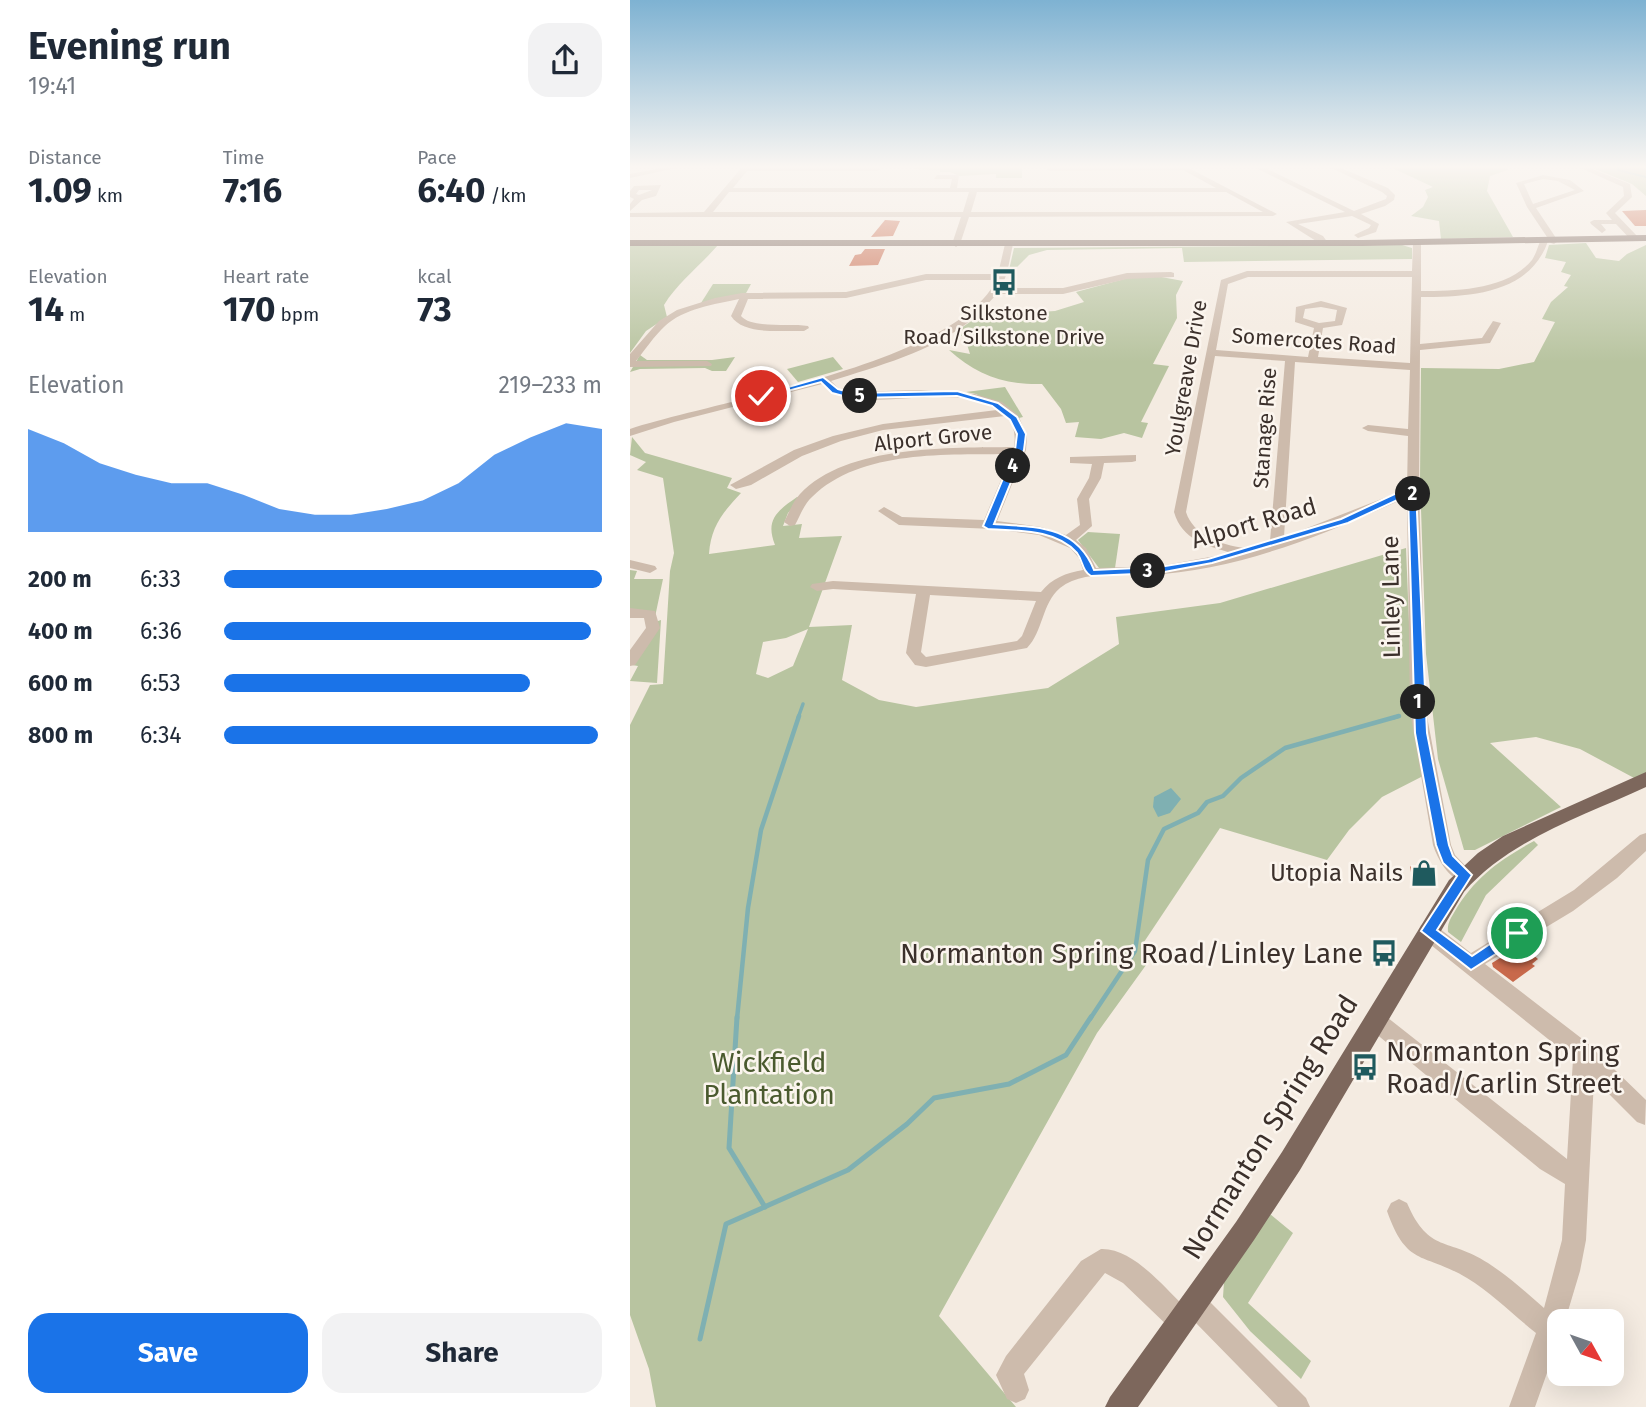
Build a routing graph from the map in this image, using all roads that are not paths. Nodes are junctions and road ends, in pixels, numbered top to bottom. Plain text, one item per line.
1 (961, 231) edge
2 (1306, 231) edge
3 (1371, 231) edge
4 (1544, 231) edge
5 (1358, 235) dead end
6 (1641, 239) edge
7 (1549, 241) junction
8 (630, 243) edge
9 (1324, 243) junction
10 (1417, 243) junction
11 (956, 244) junction
12 (1009, 244) junction
13 (1416, 274) junction
14 (1171, 275) dead end
15 (1001, 277) junction
16 (994, 291) junction
17 (1416, 294) junction
18 (745, 296) junction
19 (1496, 323) dead end
20 (1319, 326) dead end
21 (804, 328) dead end
22 (1414, 348) junction
23 (1211, 353) junction
24 (1290, 358) junction
25 (1312, 360) junction
26 (630, 362) edge
27 (707, 364) dead end
28 (1415, 367) junction
29 (823, 379) junction
30 (1007, 412) junction
31 (1368, 428) dead end
32 (630, 433) edge
33 (1414, 433) junction
34 (1020, 450) junction
35 (1132, 458) dead end
36 (1074, 460) dead end
37 (1098, 462) junction
38 (736, 485) dead end
39 (1413, 492) junction
40 (884, 511) dead end
41 (790, 522) dead end
42 (988, 526) junction
43 (1066, 540) junction
44 (1277, 542) junction
45 (1242, 552) junction
46 (630, 564) edge
47 (650, 569) dead end
48 (1091, 573) junction
49 (817, 587) dead end
50 (925, 590) junction
51 (1045, 597) junction
52 (630, 613) edge
53 (630, 661) edge
54 (1646, 779) edge
55 (1646, 840) edge
56 (1465, 875) junction
57 (1428, 931) junction
58 (1471, 964) junction
59 (1376, 1021) junction
60 (1584, 1056) junction
61 (1645, 1114) edge
62 (1577, 1178) junction
63 (1399, 1211) dead end
64 (1555, 1309) edge
65 (1188, 1312) junction
66 (1547, 1326) edge
67 (1547, 1337) edge
68 (1016, 1390) dead end
69 (1130, 1403) edge
70 (1297, 1407) edge
71 (1522, 1407) edge

1 - 11 street
2 - 9 street
3 - 5 street
4 - 7 street
6 - 7 main road
7 - 10 main road
7 - 17 street
8 - 11 main road
9 - 10 main road
9 - 12 main road
10 - 13 street, Linley Lane
11 - 12 main road
12 - 15 street
13 - 17 street, Linley Lane
13 - 23 street, Youlgreave Drive
14 - 16 street
15 - 16 street
15 - 18 street
16 - 29 street
17 - 22 street, Linley Lane
18 - 21 street
18 - 26 street
19 - 22 street
20 - 25 street
22 - 28 street, Linley Lane
23 - 24 street, Somercotes Road
23 - 45 street, Youlgreave Drive
24 - 25 street, Somercotes Road
24 - 44 street, Stanage Rise
25 - 28 street, Somercotes Road
26 - 27 street
28 - 33 street, Linley Lane
29 - 30 street
29 - 32 street
30 - 34 street
30 - 38 street
31 - 33 street
33 - 39 street, Linley Lane
34 - 41 street, Alport Grove
34 - 42 street
35 - 37 street
36 - 37 street
37 - 43 street
39 - 44 street, Alport Road
39 - 56 street, Linley Lane
40 - 42 street
42 - 43 street
43 - 48 street
44 - 45 street, Alport Road
45 - 48 street, Alport Road
46 - 47 street
48 - 51 street, Alport Road
49 - 50 street
50 - 51 street
50 - 51 street
52 - 53 street
54 - 56 main road, Normanton Spring Road
55 - 58 street
56 - 57 main road, Normanton Spring Road
57 - 58 street
57 - 59 main road, Normanton Spring Road
58 - 60 street
59 - 62 street
59 - 65 main road, Normanton Spring Road
60 - 61 street
60 - 62 street
62 - 64 street
63 - 66 street
65 - 68 street
65 - 69 main road, Normanton Spring Road
65 - 70 street
67 - 71 street

